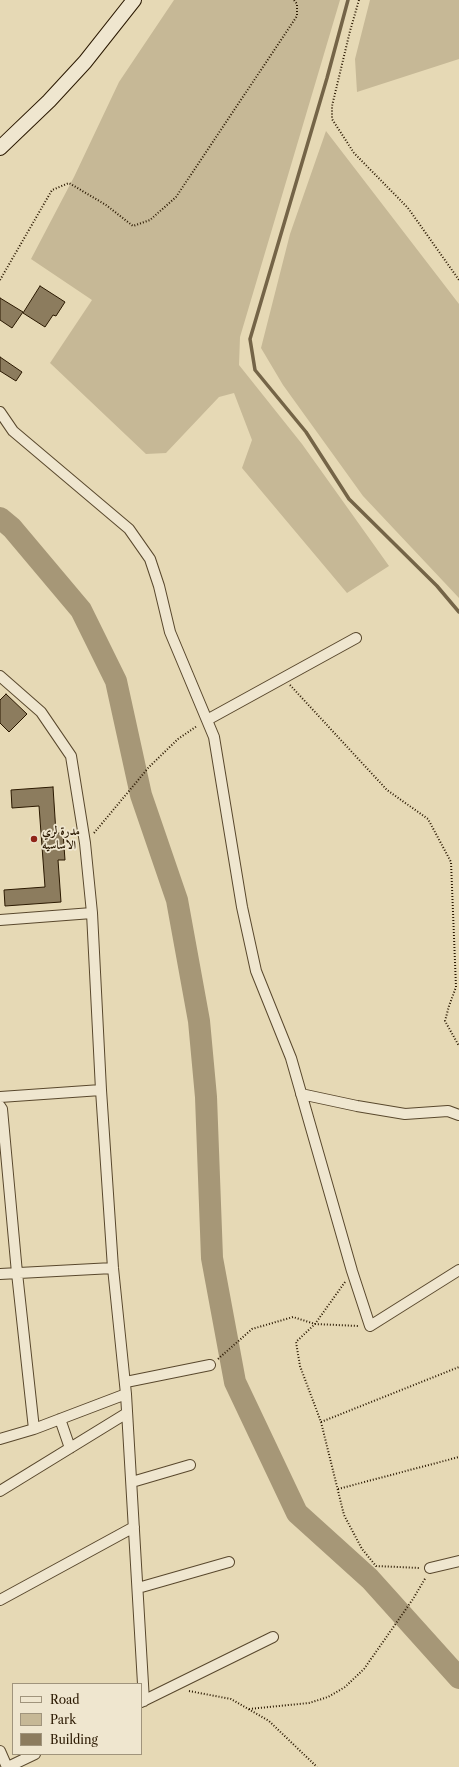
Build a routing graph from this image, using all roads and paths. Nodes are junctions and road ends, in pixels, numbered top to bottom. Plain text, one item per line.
1 (134, 0) edge
2 (294, 0) edge
3 (359, 0) edge
4 (0, 148) edge
5 (0, 280) edge
6 (459, 280) edge
7 (0, 412) edge
8 (356, 638) dead end
9 (0, 676) edge
10 (283, 678) junction
11 (207, 720) junction
12 (85, 843) junction
13 (92, 913) junction
14 (0, 920) edge
15 (459, 1046) edge
16 (101, 1090) junction
17 (301, 1094) junction
18 (3, 1097) edge
19 (1, 1108) edge
20 (459, 1116) edge
21 (114, 1268) junction
22 (459, 1270) edge
23 (352, 1271) junction
24 (17, 1273) junction
25 (0, 1274) edge
26 (315, 1324) junction
27 (370, 1326) junction
28 (210, 1365) joint
29 (459, 1367) edge
30 (126, 1382) junction
31 (126, 1394) junction
32 (127, 1413) junction
33 (60, 1419) junction
34 (321, 1422) junction
35 (34, 1428) junction
36 (0, 1439) edge
37 (70, 1448) junction
38 (459, 1457) edge
39 (190, 1465) dead end
40 (132, 1482) junction
41 (338, 1489) junction
42 (0, 1491) edge
43 (134, 1527) junction
44 (459, 1561) edge
45 (229, 1562) dead end
46 (430, 1568) junction
47 (138, 1588) junction
48 (0, 1600) edge
49 (273, 1637) dead end
50 (141, 1683) edge
51 (168, 1689) junction
52 (142, 1701) edge
53 (249, 1709) junction
54 (0, 1751) edge
55 (33, 1755) edge
56 (8, 1767) edge
57 (317, 1767) edge

1 - 4 street
2 - 5 path
3 - 6 path
7 - 11 street
8 - 10 street
9 - 12 street
10 - 11 street
10 - 15 path
11 - 12 path
11 - 17 street
12 - 13 street
13 - 14 street
13 - 16 street
16 - 18 street
16 - 21 street
17 - 20 street
17 - 23 street
18 - 19 street
19 - 24 street
21 - 24 street
21 - 30 street
22 - 27 street
23 - 26 path
23 - 27 street
24 - 25 street
24 - 35 street
26 - 27 path
26 - 28 path
26 - 34 path
28 - 30 street
29 - 34 path
30 - 31 street
31 - 32 street
31 - 33 street
32 - 37 street
32 - 40 street
33 - 35 street
33 - 37 street
34 - 41 path
35 - 36 street
37 - 42 street
38 - 41 path
39 - 40 street
40 - 43 street
41 - 46 path
43 - 47 street
43 - 48 street
44 - 46 street
45 - 47 street
46 - 53 path
47 - 50 street
49 - 51 street
51 - 52 street
51 - 53 path
53 - 57 path
54 - 56 street
55 - 56 street

